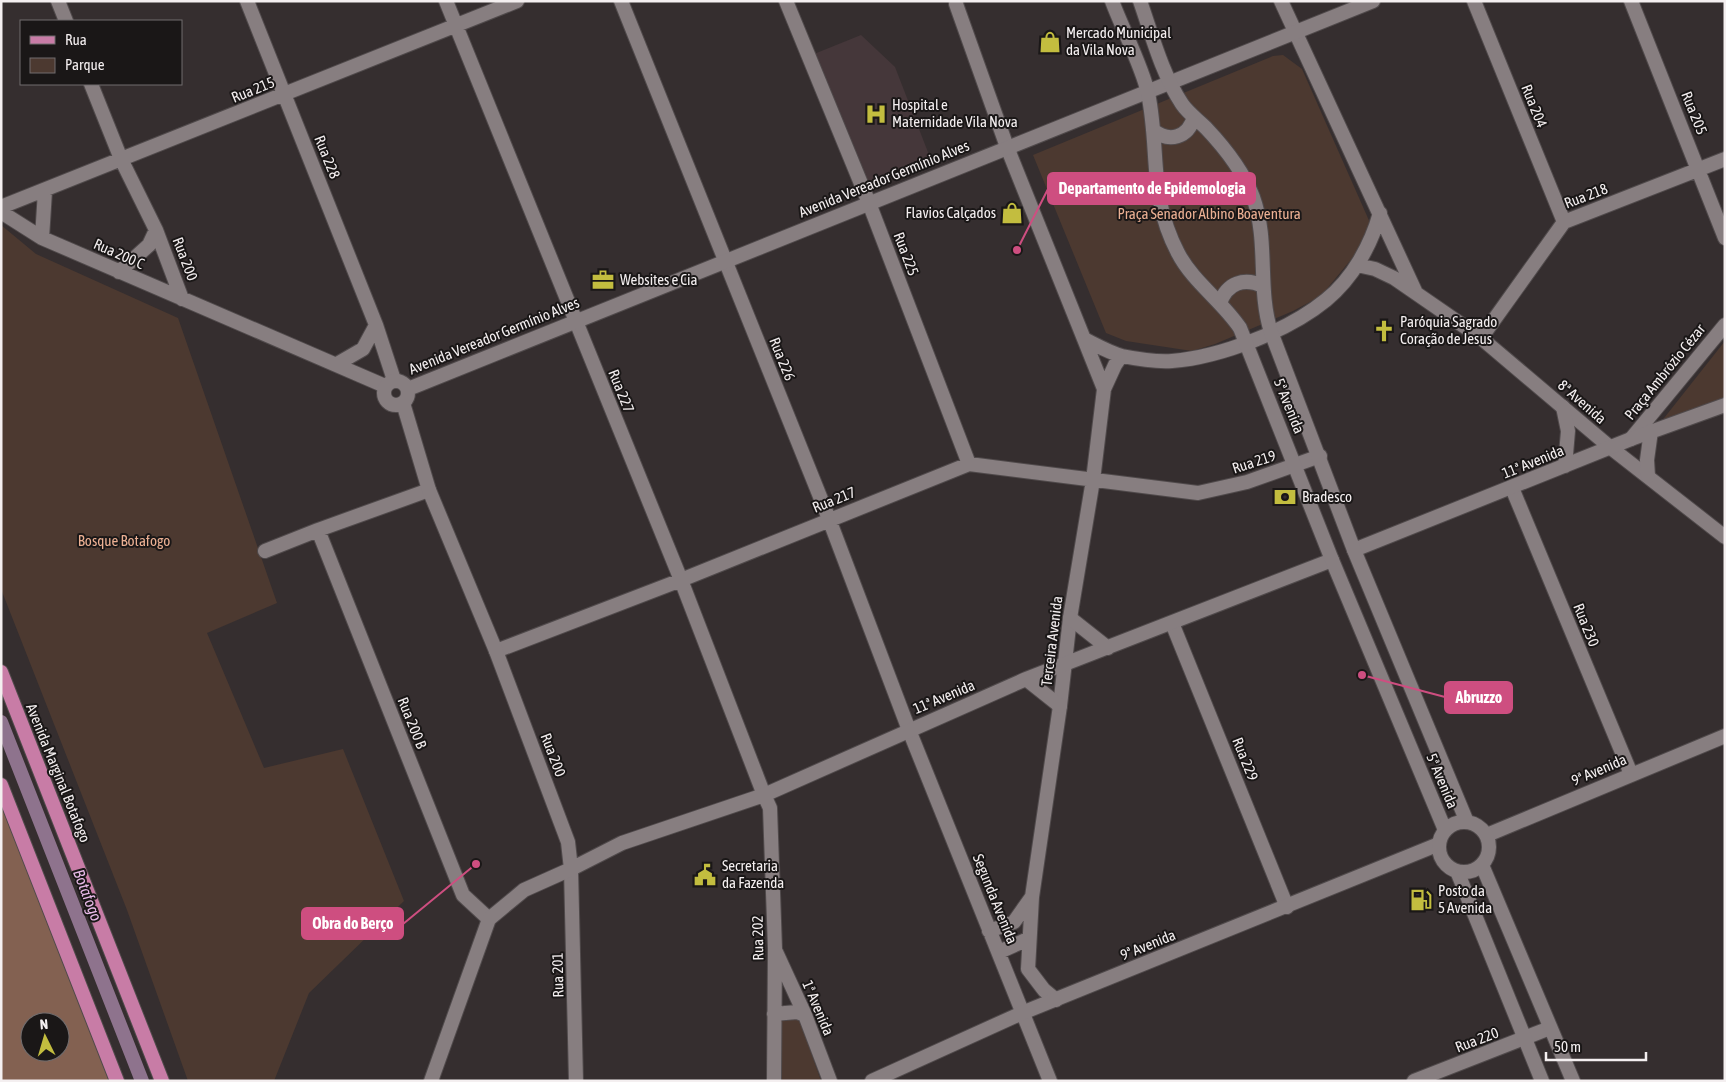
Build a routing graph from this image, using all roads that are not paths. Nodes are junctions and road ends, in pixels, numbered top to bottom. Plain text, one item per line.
1 (58, 1) edge
2 (246, 1) edge
3 (446, 1) edge
4 (517, 1) edge
5 (621, 1) edge
6 (786, 1) edge
7 (1112, 1) edge
8 (1140, 1) edge
9 (1281, 1) edge
10 (1373, 1) edge
11 (1474, 1) edge
12 (1631, 1) edge
13 (956, 2) edge
14 (66, 20) edge
15 (456, 26) junction
16 (1294, 32) junction
17 (1170, 82) junction
18 (91, 85) edge
19 (1147, 92) junction
20 (284, 94) junction
21 (1194, 117) junction
22 (1152, 130) junction
23 (1007, 147) junction
24 (121, 159) junction
25 (1725, 160) edge
26 (1699, 170) junction
27 (45, 191) junction
28 (869, 203) junction
29 (1, 207) edge
30 (1, 212) edge
31 (1380, 213) junction
32 (1564, 222) junction
33 (156, 230) junction
34 (42, 238) junction
35 (1725, 238) edge
36 (726, 260) junction
37 (1357, 265) junction
38 (119, 272) junction
39 (1263, 286) junction
40 (1417, 293) junction
41 (182, 299) junction
42 (1220, 303) junction
43 (574, 320) junction
44 (376, 325) junction
45 (1725, 325) edge
46 (1271, 332) junction
47 (1481, 338) junction
48 (1084, 339) junction
49 (1246, 342) junction
50 (1121, 356) junction
51 (337, 364) junction
52 (390, 383) junction
53 (408, 389) junction
54 (1104, 389) junction
55 (403, 403) junction
56 (1725, 405) edge
57 (1563, 407) junction
58 (1651, 431) junction
59 (1631, 439) junction
60 (1611, 448) junction
61 (1320, 456) junction
62 (970, 464) junction
63 (1296, 465) junction
64 (1565, 466) junction
65 (1648, 476) junction
66 (1093, 480) junction
67 (1512, 488) junction
68 (429, 490) junction
69 (1198, 493) joint
70 (829, 519) junction
71 (318, 530) junction
72 (1725, 537) edge
73 (1354, 550) junction
74 (265, 551) dead end
75 (1332, 560) junction
76 (681, 580) junction
77 (1070, 618) junction
78 (1172, 624) junction
79 (1108, 648) junction
80 (496, 651) junction
81 (1065, 665) junction
82 (1, 672) edge
83 (1026, 679) junction
84 (1060, 706) junction
85 (909, 730) junction
86 (1725, 736) edge
87 (1631, 774) junction
88 (1, 785) edge
89 (764, 795) junction
90 (1467, 822) junction
91 (1445, 830) junction
92 (1487, 835) junction
93 (1439, 844) junction
94 (1482, 865) junction
95 (571, 869) junction
96 (1457, 871) junction
97 (1032, 897) junction
98 (1287, 907) junction
99 (489, 919) junction
100 (989, 931) junction
101 (1028, 939) junction
102 (774, 949) junction
103 (999, 952) junction
104 (1056, 1000) junction
105 (1022, 1013) junction
106 (774, 1014) junction
107 (805, 1015) junction
108 (1550, 1028) junction
109 (1525, 1038) junction
110 (117, 1081) edge
111 (162, 1081) edge
112 (431, 1081) edge
113 (576, 1081) edge
114 (774, 1081) edge
115 (830, 1081) edge
116 (872, 1081) edge
117 (1050, 1081) edge
118 (1414, 1081) edge
119 (1542, 1081) edge
120 (1573, 1081) edge

1 - 14 street
2 - 20 street, Rua 228
3 - 15 street, Rua 227
4 - 15 street, Rua 215
5 - 36 street, Rua 226
6 - 28 street, Rua 225
7 - 19 street, 5ª Avenida
8 - 17 street, 5ª Avenida
9 - 16 street
10 - 16 street, Avenida Vereador Germínio Alves
11 - 32 street, Rua 204
12 - 26 street, Rua 205
13 - 23 street, Terceira Avenida
15 - 20 street, Rua 215
15 - 43 street, Rua 227
16 - 17 street, Avenida Vereador Germínio Alves
16 - 31 street
17 - 19 street, Avenida Vereador Germínio Alves
17 - 21 street, 5ª Avenida
18 - 24 street, Rua 200
19 - 22 street, 5ª Avenida
19 - 23 street, Avenida Vereador Germínio Alves
20 - 24 street, Rua 215
20 - 44 street, Rua 228
21 - 22 street
21 - 39 street, 5ª Avenida
22 - 42 street, 5ª Avenida
23 - 28 street, Avenida Vereador Germínio Alves
23 - 48 street, Terceira Avenida
24 - 27 street, Rua 215
24 - 33 street, Rua 200
25 - 26 street, Rua 218
26 - 32 street, Rua 218
26 - 35 street, Rua 205
27 - 29 street, Rua 215
27 - 34 street
28 - 36 street, Avenida Vereador Germínio Alves
28 - 62 street, Rua 225
30 - 34 street, Rua 200 C
31 - 37 street
31 - 40 street
32 - 47 street, Rua 218
33 - 38 street
33 - 41 street, Rua 200
34 - 38 street, Rua 200 C
36 - 43 street, Avenida Vereador Germínio Alves
36 - 70 street, Rua 226
37 - 40 street, 8ª Avenida
37 - 46 street
38 - 41 street, Rua 200 C
39 - 42 street
39 - 46 street, 5ª Avenida
40 - 47 street, 8ª Avenida
41 - 51 street, Rua 200
42 - 49 street, 5ª Avenida
43 - 53 street, Avenida Vereador Germínio Alves
43 - 76 street, Rua 227
44 - 51 street
44 - 52 street, Rua 228
45 - 59 street, Praça Ambrózio Cézar
46 - 49 street
46 - 61 street, 5ª Avenida
47 - 57 street, 8ª Avenida
48 - 50 street
48 - 54 street, Terceira Avenida
49 - 50 street
49 - 63 street, 5ª Avenida
50 - 54 street, Terceira Avenida
51 - 52 street, Rua 200
52 - 53 street
52 - 55 street
53 - 55 street
54 - 66 street, Terceira Avenida
55 - 68 street, Rua 200
56 - 58 street, 11ª Avenida
57 - 60 street, 8ª Avenida
57 - 64 street
58 - 59 street, 11ª Avenida
58 - 65 street
59 - 60 street, 11ª Avenida
60 - 64 street, 11ª Avenida
60 - 65 street, 8ª Avenida
61 - 63 street, Rua 219
61 - 73 street, 5ª Avenida
62 - 66 street, Rua 217
62 - 70 street, Rua 217
63 - 69 street, Rua 219
63 - 75 street, 5ª Avenida
64 - 67 street, 11ª Avenida
65 - 72 street, 8ª Avenida
66 - 69 street, Rua 217
66 - 77 street, Terceira Avenida
67 - 73 street, 11ª Avenida
67 - 87 street, Rua 230
68 - 71 street
68 - 80 street, Rua 200
70 - 76 street, Rua 217
70 - 85 street, Rua 226
71 - 74 street
71 - 99 street, Rua 200 B
73 - 90 street, 5ª Avenida
75 - 78 street, 11ª Avenida
75 - 91 street, 5ª Avenida
76 - 80 street, Rua 217
76 - 89 street, Rua 227
77 - 79 street
77 - 81 street, Terceira Avenida
78 - 79 street, 11ª Avenida
78 - 98 street, Rua 229
79 - 81 street, 11ª Avenida
80 - 95 street, Rua 200
81 - 83 street, 11ª Avenida
81 - 84 street, Terceira Avenida
82 - 111 main road, Avenida Marginal Botafogo
83 - 84 street
83 - 85 street, 11ª Avenida
84 - 97 street, Terceira Avenida
85 - 89 street, 11ª Avenida
85 - 100 street, Segunda Avenida
86 - 87 street, 9ª Avenida
87 - 92 street, 9ª Avenida
88 - 110 main road
89 - 95 street, 11ª Avenida
89 - 102 street, Rua 202
90 - 91 street
90 - 92 street
91 - 93 street
92 - 94 street
93 - 96 street
93 - 98 street, 9ª Avenida
94 - 96 street
94 - 108 street
95 - 99 street
95 - 113 street, Rua 201
96 - 109 street
97 - 100 street, Terceira Avenida
97 - 101 street, Terceira Avenida
98 - 104 street, 9ª Avenida
99 - 112 street
100 - 103 street, Segunda Avenida
101 - 103 street
101 - 104 street, Terceira Avenida
102 - 106 street, Rua 202
102 - 107 street, 1ª Avenida
103 - 105 street, Segunda Avenida
104 - 105 street, 9ª Avenida
105 - 116 street, 9ª Avenida
105 - 117 street, Segunda Avenida
106 - 107 street
106 - 114 street, Rua 202
107 - 115 street, 1ª Avenida
108 - 109 street, Rua 220
108 - 120 street
109 - 118 street, Rua 220
109 - 119 street

